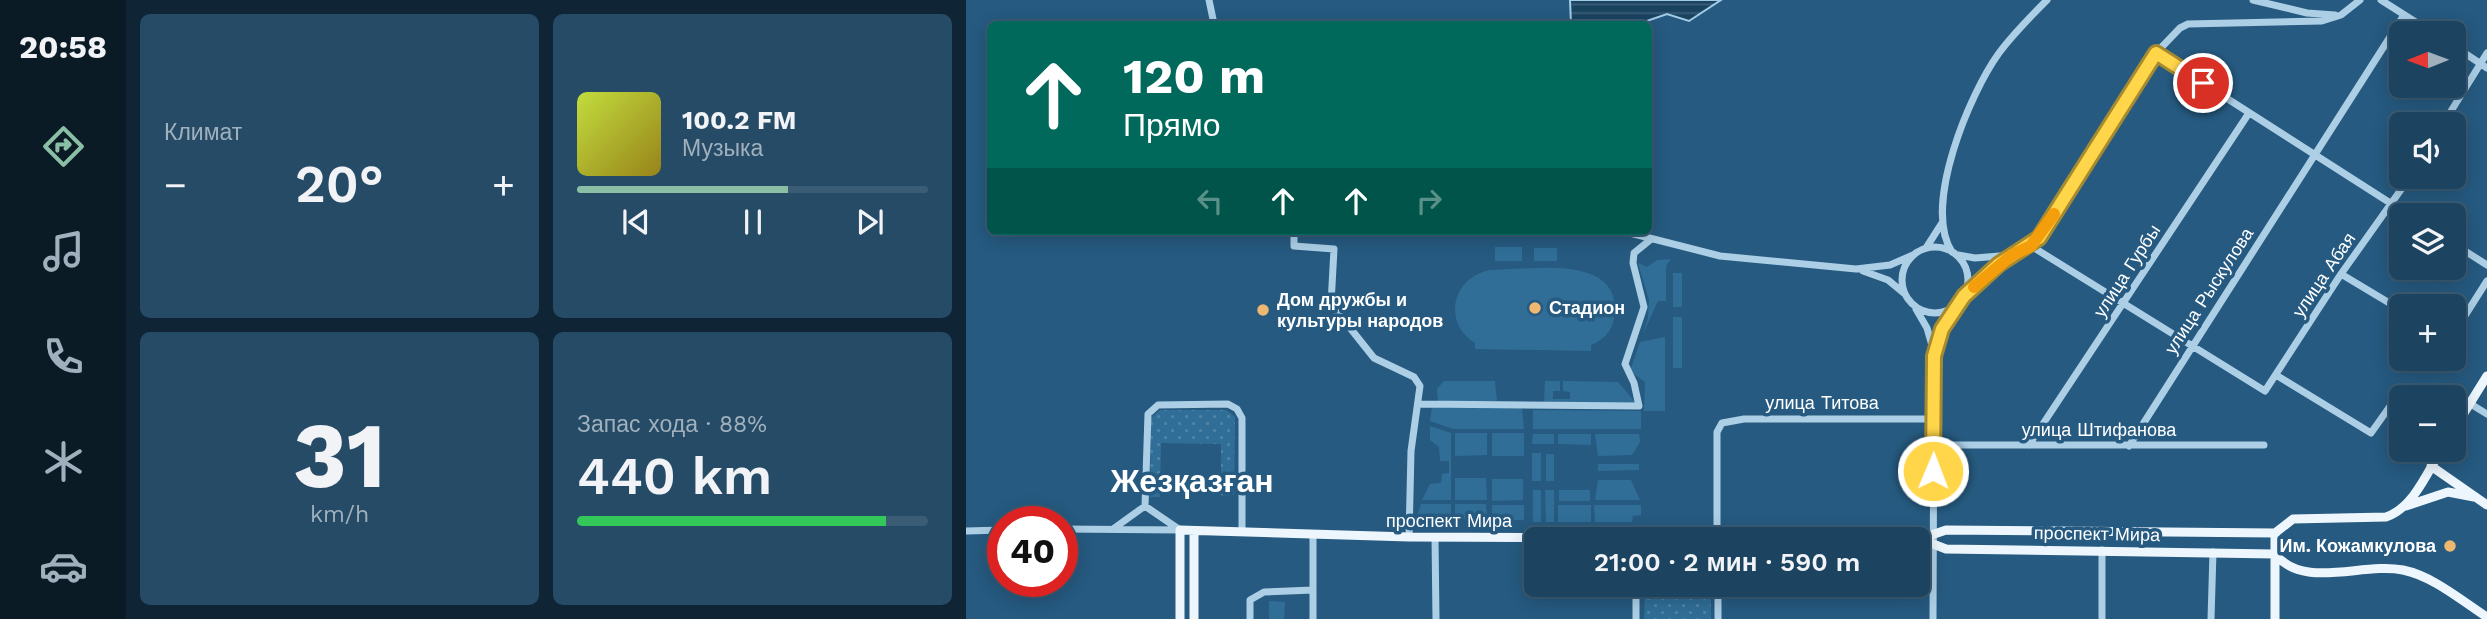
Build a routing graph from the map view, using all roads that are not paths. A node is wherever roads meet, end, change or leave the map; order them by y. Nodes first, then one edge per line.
1 (1209, 0) edge
2 (2047, 0) edge
3 (2253, 0) edge
4 (2360, 0) edge
5 (2381, 0) edge
6 (2341, 15) junction
7 (2404, 15) junction
8 (1213, 21) edge
9 (2414, 21) edge
10 (2156, 53) junction
11 (2487, 53) edge
12 (2466, 54) edge
13 (2484, 65) edge
14 (2451, 112) edge
15 (2249, 113) junction
16 (2316, 154) junction
17 (2389, 203) edge
18 (2389, 209) edge
19 (1942, 222) junction
20 (1294, 235) edge
21 (1634, 235) edge
22 (1650, 240) junction
23 (2031, 246) junction
24 (1926, 248) junction
25 (2466, 252) edge
26 (1954, 253) junction
27 (1913, 255) junction
28 (2012, 255) junction
29 (2487, 265) edge
30 (1856, 270) junction
31 (2341, 274) junction
32 (2487, 281) edge
33 (1905, 294) junction
34 (1964, 296) junction
35 (2389, 303) edge
36 (1913, 304) junction
37 (1957, 304) junction
38 (2124, 304) junction
39 (2466, 314) edge
40 (2192, 347) junction
41 (1934, 356) junction
42 (2276, 375) junction
43 (2487, 376) edge
44 (2469, 403) junction
45 (1420, 404) junction
46 (2466, 407) edge
47 (2389, 408) edge
48 (2487, 414) edge
49 (1934, 419) junction
50 (1933, 445) junction
51 (2029, 445) junction
52 (2264, 445) dead end
53 (2129, 446) junction
54 (2434, 462) edge
55 (2431, 466) junction
56 (2474, 497) junction
57 (2487, 505) edge
58 (1146, 506) junction
59 (2406, 506) junction
60 (1717, 527) edge
61 (1078, 529) edge
62 (1113, 529) junction
63 (987, 530) edge
64 (1180, 530) junction
65 (966, 531) edge
66 (1194, 531) junction
67 (1242, 531) junction
68 (2275, 533) junction
69 (1313, 535) junction
70 (1409, 537) junction
71 (1435, 537) junction
72 (1524, 537) edge
73 (1932, 539) junction
74 (2102, 550) junction
75 (2213, 552) junction
76 (2275, 554) junction
77 (1313, 590) junction
78 (1636, 597) edge
79 (1718, 597) edge
80 (2487, 617) edge
81 (1180, 619) edge
82 (1194, 619) edge
83 (1250, 619) edge
84 (1313, 619) edge
85 (1436, 619) edge
86 (1636, 619) edge
87 (1718, 619) edge
88 (1933, 619) edge
89 (2102, 619) edge
90 (2211, 619) edge
91 (2275, 619) edge

1 - 8 street
2 - 19 street
3 - 6 street
4 - 6 street
5 - 7 street
6 - 10 street
7 - 9 street
7 - 16 street, улица Рыскулова
10 - 15 street
10 - 23 street
11 - 13 street
12 - 13 street
13 - 14 street
15 - 16 street
15 - 38 street, улица Гурбы
16 - 17 street
16 - 40 street, улица Рыскулова
18 - 31 street, улица Абая
19 - 24 street
19 - 26 street
20 - 45 street
21 - 22 street
22 - 30 street
22 - 45 street
23 - 28 street
23 - 38 street
24 - 26 street
24 - 27 street
25 - 29 street
26 - 28 street
26 - 34 street
27 - 30 street
27 - 33 street
28 - 34 street
30 - 33 street
31 - 35 street
31 - 42 street, улица Абая
32 - 39 street
33 - 36 street
34 - 37 street
36 - 37 street
36 - 41 street
37 - 41 street
38 - 40 street
38 - 51 street, улица Гурбы
40 - 42 street, улица Абая
40 - 53 street, улица Рыскулова
41 - 49 street
42 - 47 street
43 - 44 main road
44 - 46 main road
44 - 48 street
45 - 70 street
49 - 50 street
49 - 60 street, улица Титова
50 - 51 street, улица Штифанова
50 - 73 street
51 - 53 street, улица Штифанова
52 - 53 street, улица Штифанова
54 - 55 main road
55 - 56 main road
55 - 59 main road
56 - 57 main road
56 - 59 main road
58 - 62 street
58 - 64 street
58 - 67 street
59 - 68 main road
61 - 62 street, проспект Мира
62 - 64 street, проспект Мира
63 - 65 street
64 - 66 main road, проспект Мира
64 - 81 main road
66 - 67 main road, проспект Мира
66 - 82 main road
67 - 69 main road, проспект Мира
68 - 73 main road, проспект Мира
68 - 76 main road
69 - 70 main road, проспект Мира
69 - 77 street
70 - 71 main road, проспект Мира
71 - 72 main road, проспект Мира
71 - 85 street
73 - 74 main road, проспект Мира
73 - 88 street
74 - 75 main road, проспект Мира
74 - 89 street
75 - 76 main road, проспект Мира
75 - 90 street
76 - 80 main road
76 - 91 main road
77 - 83 street
77 - 84 street
78 - 86 street
79 - 87 street

